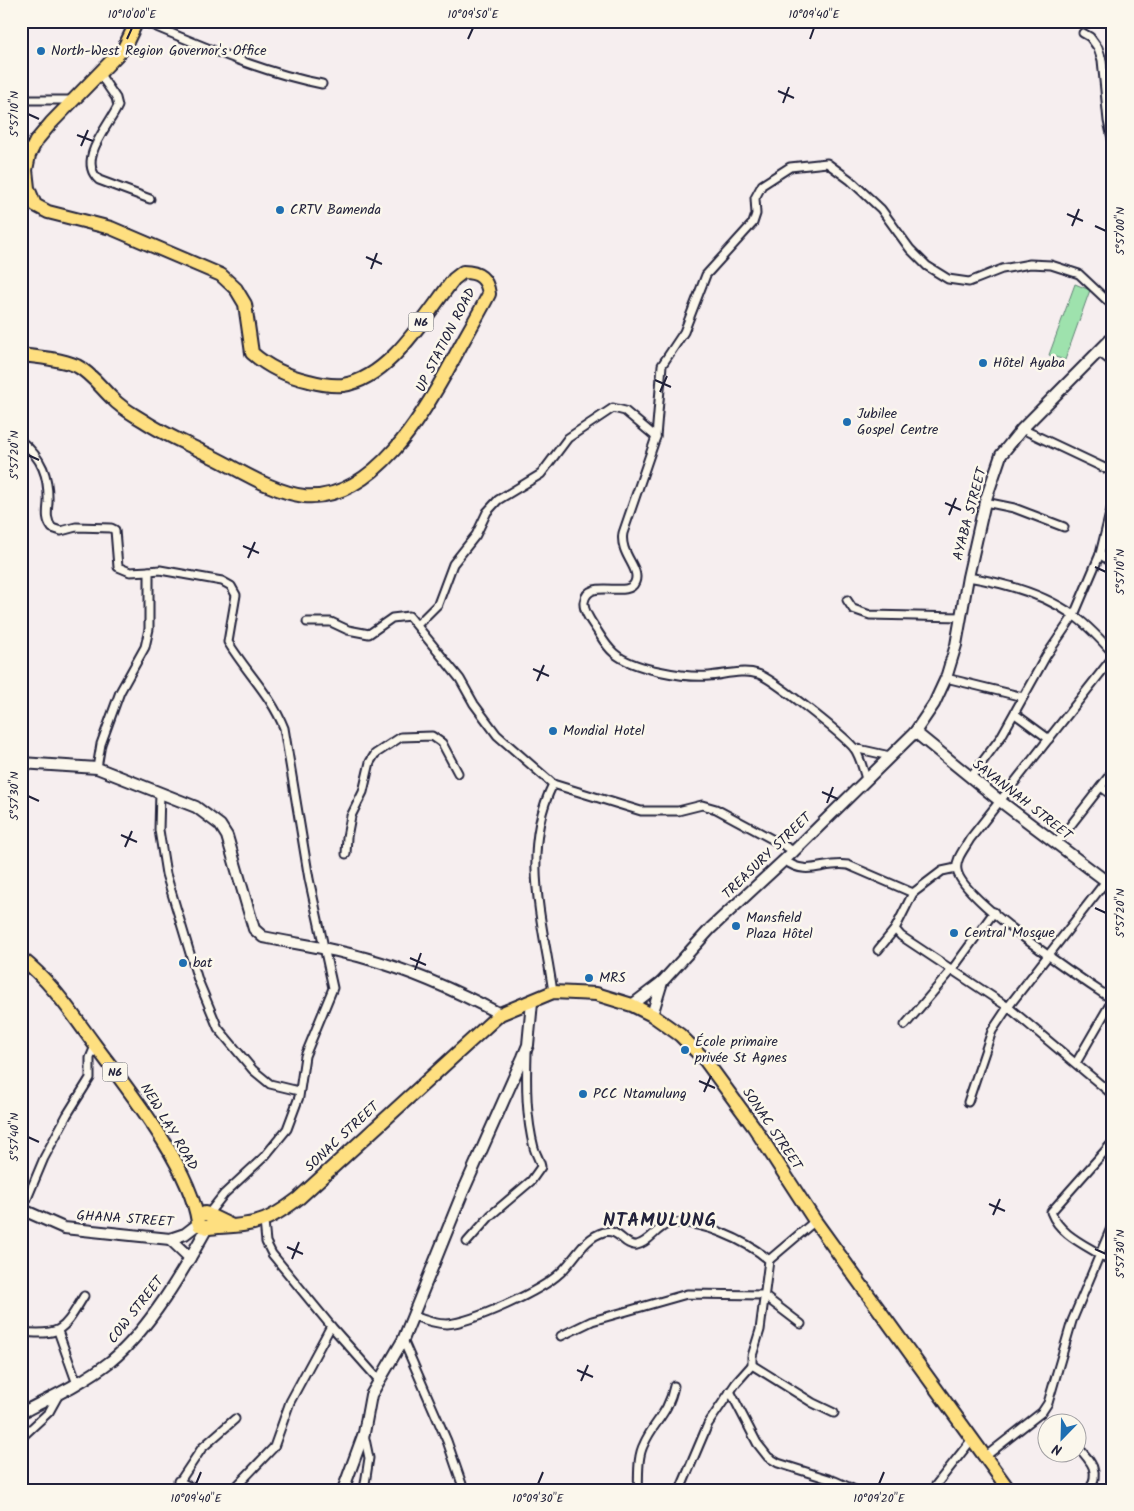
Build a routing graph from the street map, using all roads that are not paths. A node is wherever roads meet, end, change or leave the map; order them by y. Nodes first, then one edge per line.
1 (137, 21) edge
2 (142, 21) edge
3 (1083, 33) dead end
4 (99, 73) junction
5 (322, 84) dead end
6 (21, 100) edge
7 (73, 100) junction
8 (1113, 143) edge
9 (150, 199) dead end
10 (1113, 306) edge
11 (1113, 337) edge
12 (1099, 352) junction
13 (21, 354) edge
14 (1113, 363) edge
15 (1022, 429) junction
16 (656, 437) junction
17 (21, 442) edge
18 (1113, 472) edge
19 (1113, 501) edge
20 (985, 502) junction
21 (1064, 527) dead end
22 (1100, 554) junction
23 (1113, 564) edge
24 (149, 571) junction
25 (968, 577) junction
26 (847, 600) dead end
27 (1074, 615) junction
28 (961, 617) junction
29 (307, 622) dead end
30 (417, 624) junction
31 (1113, 652) edge
32 (1113, 657) edge
33 (946, 678) junction
34 (1023, 697) junction
35 (1015, 714) junction
36 (915, 732) junction
37 (1049, 738) junction
38 (854, 748) junction
39 (890, 756) junction
40 (21, 763) edge
41 (97, 768) junction
42 (1113, 771) edge
43 (458, 773) dead end
44 (971, 777) junction
45 (866, 779) junction
46 (553, 784) junction
47 (1101, 787) junction
48 (160, 792) junction
49 (1113, 796) edge
50 (1000, 801) junction
51 (1056, 844) junction
52 (794, 851) junction
53 (346, 854) dead end
54 (784, 860) junction
55 (956, 868) junction
56 (1113, 873) edge
57 (1109, 884) edge
58 (913, 893) junction
59 (994, 912) junction
60 (895, 929) junction
61 (323, 948) junction
62 (878, 950) dead end
63 (1049, 956) junction
64 (21, 958) edge
65 (951, 971) junction
66 (662, 982) junction
67 (554, 992) junction
68 (1113, 999) edge
69 (532, 1002) junction
70 (632, 1005) junction
71 (1008, 1007) junction
72 (500, 1014) junction
73 (652, 1015) junction
74 (905, 1025) dead end
75 (528, 1045) junction
76 (95, 1046) junction
77 (1076, 1063) junction
78 (300, 1091) junction
79 (1113, 1095) edge
80 (968, 1102) dead end
81 (1113, 1142) edge
82 (22, 1211) edge
83 (205, 1221) junction
84 (264, 1221) junction
85 (814, 1221) junction
86 (1113, 1222) edge
87 (170, 1239) junction
88 (466, 1242) dead end
89 (1101, 1254) junction
90 (189, 1260) junction
91 (770, 1260) junction
92 (1113, 1263) edge
93 (763, 1295) junction
94 (84, 1296) dead end
95 (414, 1316) junction
96 (802, 1324) dead end
97 (331, 1326) junction
98 (58, 1331) junction
99 (21, 1332) edge
100 (561, 1336) dead end
101 (404, 1340) junction
102 (752, 1365) junction
103 (378, 1378) junction
104 (77, 1384) junction
105 (674, 1386) dead end
106 (730, 1391) junction
107 (59, 1394) junction
108 (21, 1413) edge
109 (834, 1413) dead end
110 (235, 1418) dead end
111 (364, 1433) junction
112 (21, 1438) edge
113 (973, 1438) junction
114 (986, 1456) junction
115 (1086, 1456) edge
116 (178, 1481) junction
117 (174, 1490) edge
118 (197, 1490) edge
119 (233, 1490) edge
120 (343, 1490) edge
121 (364, 1490) edge
122 (464, 1490) edge
123 (638, 1490) edge
124 (680, 1490) edge
125 (855, 1490) edge
126 (932, 1490) edge
127 (1010, 1490) edge
128 (1089, 1490) edge

1 - 4 highway, UP STATION ROAD / N6
2 - 5 street
3 - 8 street
4 - 7 highway, UP STATION ROAD / N6
4 - 9 street
6 - 7 street
7 - 13 highway, UP STATION ROAD / N6
10 - 16 street
11 - 12 street, AYABA STREET
12 - 14 street
12 - 15 street, AYABA STREET
15 - 18 street
15 - 20 street, AYABA STREET
16 - 30 street
16 - 38 street
17 - 24 street
19 - 22 street
20 - 21 street
20 - 25 street, AYABA STREET
22 - 23 street
22 - 27 street
24 - 41 street
24 - 61 street
25 - 27 street
25 - 28 street, AYABA STREET
26 - 28 street
27 - 31 street
27 - 34 street
28 - 33 street, AYABA STREET
29 - 30 street
30 - 46 street
32 - 37 street
33 - 34 street
33 - 36 street, AYABA STREET
34 - 35 street
35 - 37 street
35 - 44 street
36 - 39 street, TREASURY STREET
36 - 44 street, SAVANNAH STREET
37 - 50 street
38 - 39 street
38 - 45 street
39 - 45 street, TREASURY STREET
40 - 41 street
41 - 48 street
42 - 47 street
43 - 53 street
44 - 50 street, SAVANNAH STREET
45 - 52 street, TREASURY STREET
46 - 52 street
46 - 67 street
47 - 49 street
47 - 51 street
48 - 61 street
48 - 78 street
50 - 51 street, SAVANNAH STREET
50 - 55 street
51 - 57 street, SAVANNAH STREET
52 - 54 street, TREASURY STREET
54 - 58 street
54 - 66 street, TREASURY STREET
55 - 58 street
55 - 59 street
56 - 57 street
57 - 63 street
58 - 60 street
59 - 63 street
59 - 65 street
60 - 62 street
60 - 65 street
61 - 72 street
61 - 78 street
63 - 68 street
63 - 71 street
64 - 76 highway, NEW LAY ROAD / N6
65 - 71 street
65 - 74 street
66 - 70 street, TREASURY STREET
66 - 73 street, TREASURY STREET
67 - 69 highway, SONAC STREET
67 - 70 highway, SONAC STREET
68 - 77 street
69 - 72 highway, SONAC STREET
69 - 75 street
70 - 73 highway, SONAC STREET
71 - 77 street
71 - 80 street
72 - 84 highway, SONAC STREET
73 - 85 highway, SONAC STREET
75 - 88 street
75 - 95 street
76 - 82 street
76 - 83 highway, NEW LAY ROAD / N6
77 - 79 street
78 - 83 street
81 - 89 street
82 - 87 street, GHANA STREET
83 - 84 highway, SONAC STREET
83 - 87 street, GHANA STREET
83 - 90 street, COW STREET
84 - 97 street
85 - 91 street
85 - 113 highway, SONAC STREET
86 - 89 street
87 - 90 street
89 - 92 street
89 - 114 street
90 - 104 street, COW STREET
91 - 93 street
91 - 95 street
93 - 96 street
93 - 100 street
93 - 102 street
94 - 98 street
95 - 101 street
97 - 103 street
97 - 119 street
98 - 99 street
98 - 104 street
101 - 103 street
101 - 122 street
102 - 106 street
102 - 109 street
103 - 111 street
104 - 107 street, COW STREET
105 - 123 street
106 - 124 street
106 - 125 street
107 - 108 street, COW STREET
107 - 112 street
110 - 116 street
111 - 120 street
111 - 121 street
113 - 114 highway, SONAC STREET
113 - 126 street
114 - 127 highway, SONAC STREET
115 - 128 street
116 - 117 street
116 - 118 street

